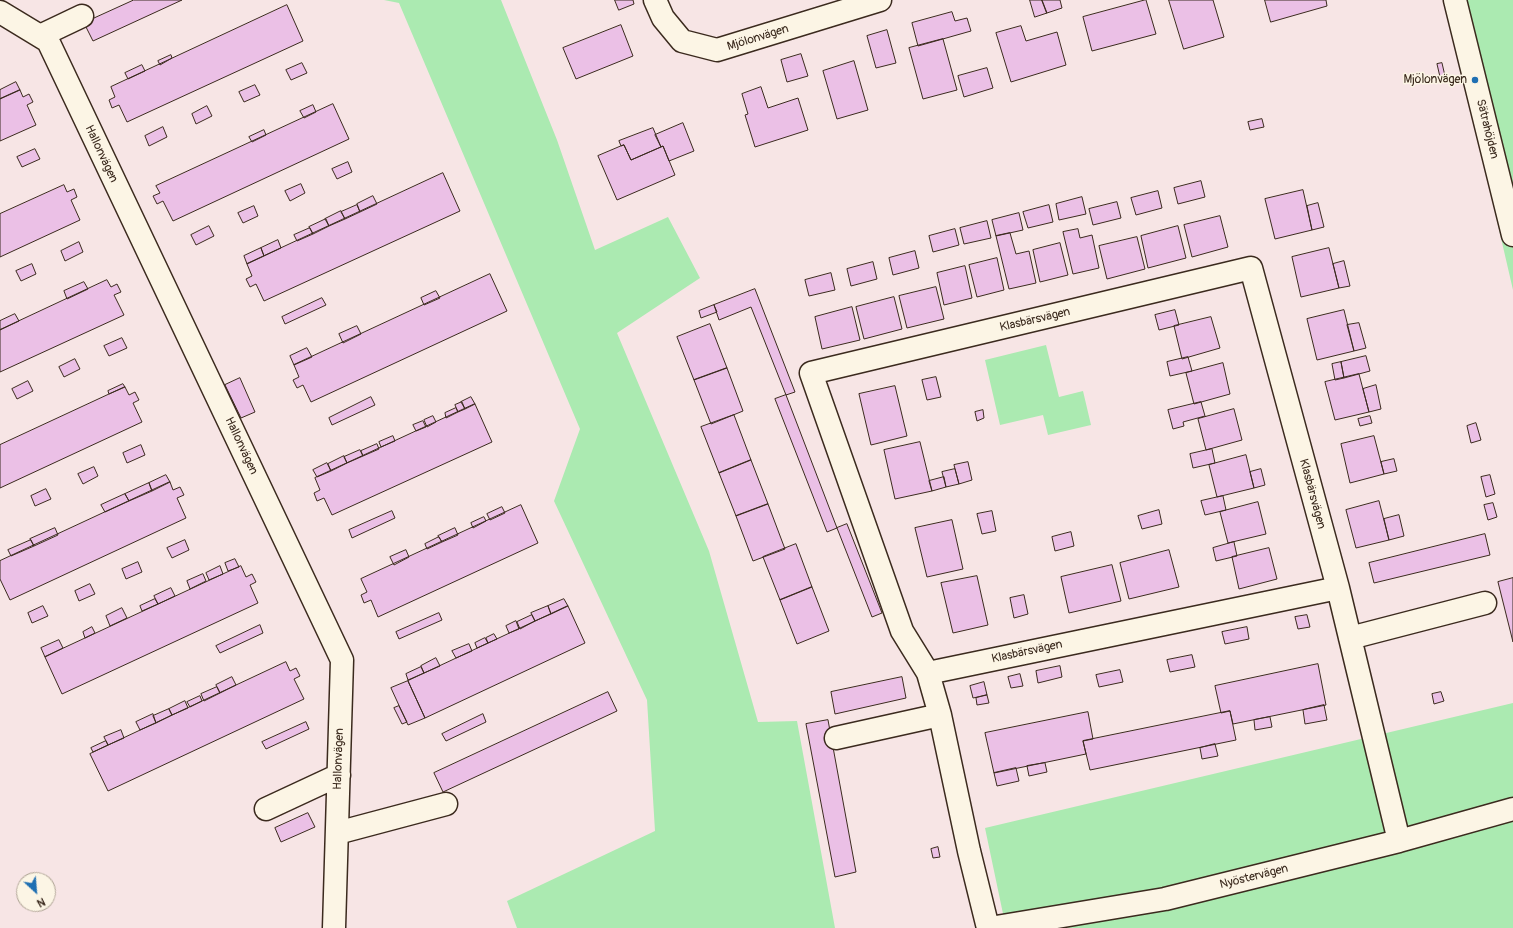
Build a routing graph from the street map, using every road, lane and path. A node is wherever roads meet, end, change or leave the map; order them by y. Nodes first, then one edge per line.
1 (655, 0) edge
2 (880, 0) edge
3 (1455, 0) edge
4 (0, 12) edge
5 (82, 16) dead end
6 (40, 36) junction
7 (1513, 234) edge
8 (1338, 588) junction
9 (1485, 603) dead end
10 (1350, 638) junction
11 (928, 673) junction
12 (940, 715) junction
13 (836, 738) dead end
14 (339, 775) junction
15 (446, 804) dead end
16 (266, 809) dead end
17 (1513, 809) edge
18 (337, 833) junction
19 (1399, 841) junction
20 (334, 928) edge
21 (989, 928) edge

1 - 2 street, Mjölonvägen
3 - 7 street, Sätrahöjden
4 - 6 street, Hallonvägen
5 - 6 street
6 - 14 street, Hallonvägen
8 - 10 street, Klasbärsvägen
8 - 11 street, Klasbärsvägen
8 - 11 street, Klasbärsvägen
9 - 10 street
10 - 19 street, Klasbärsvägen
11 - 12 street, Klasbärsvägen
12 - 13 street
12 - 21 street, Klasbärsvägen
14 - 16 street
14 - 18 street, Hallonvägen
15 - 18 street
17 - 19 street, Nyöstervägen
18 - 20 street, Hallonvägen
19 - 21 street, Nyöstervägen

